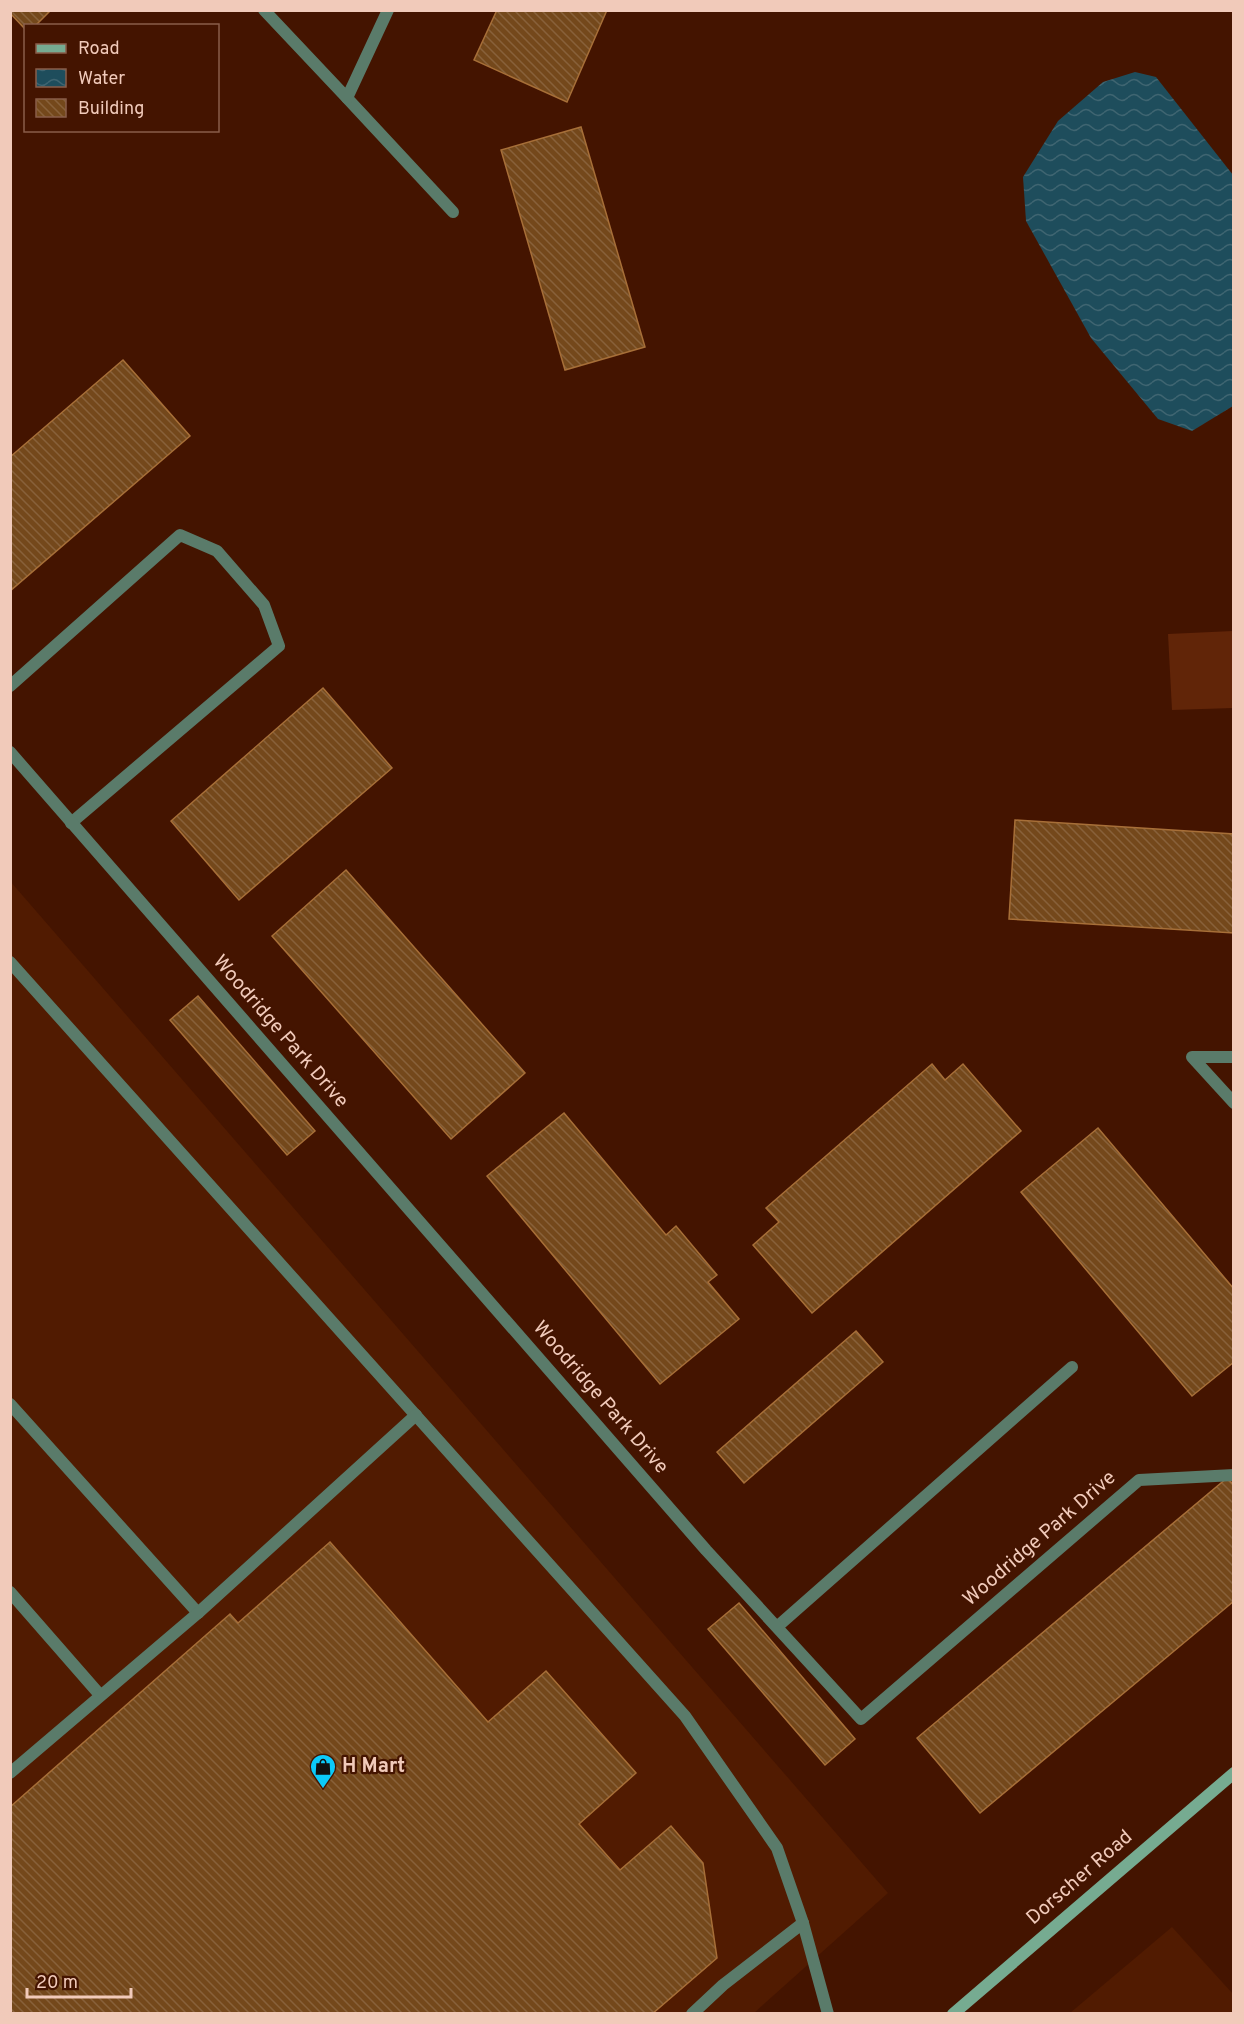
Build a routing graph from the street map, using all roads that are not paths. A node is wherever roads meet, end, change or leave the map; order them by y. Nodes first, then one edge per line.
1 (264, 10) edge
2 (388, 10) edge
3 (347, 98) junction
4 (453, 212) dead end
5 (10, 686) edge
6 (10, 752) edge
7 (71, 823) junction
8 (10, 962) edge
9 (1233, 1057) edge
10 (1233, 1103) edge
11 (1072, 1367) dead end
12 (10, 1404) edge
13 (416, 1415) junction
14 (1233, 1475) edge
15 (10, 1592) edge
16 (198, 1613) junction
17 (778, 1626) junction
18 (100, 1695) junction
19 (10, 1773) edge
20 (1233, 1773) edge
21 (803, 1923) junction
22 (692, 2013) edge
23 (828, 2013) edge
24 (953, 2013) edge

1 - 3 street
2 - 3 street
3 - 4 street
5 - 7 street
6 - 7 street, Woodridge Park Drive
7 - 17 street, Woodridge Park Drive
8 - 13 street
9 - 10 street
11 - 17 street
12 - 16 street
13 - 16 street
13 - 21 street
14 - 17 street, Woodridge Park Drive
15 - 18 street
16 - 18 street
18 - 19 street
20 - 24 street, Dorscher Road
21 - 22 street
21 - 23 street

